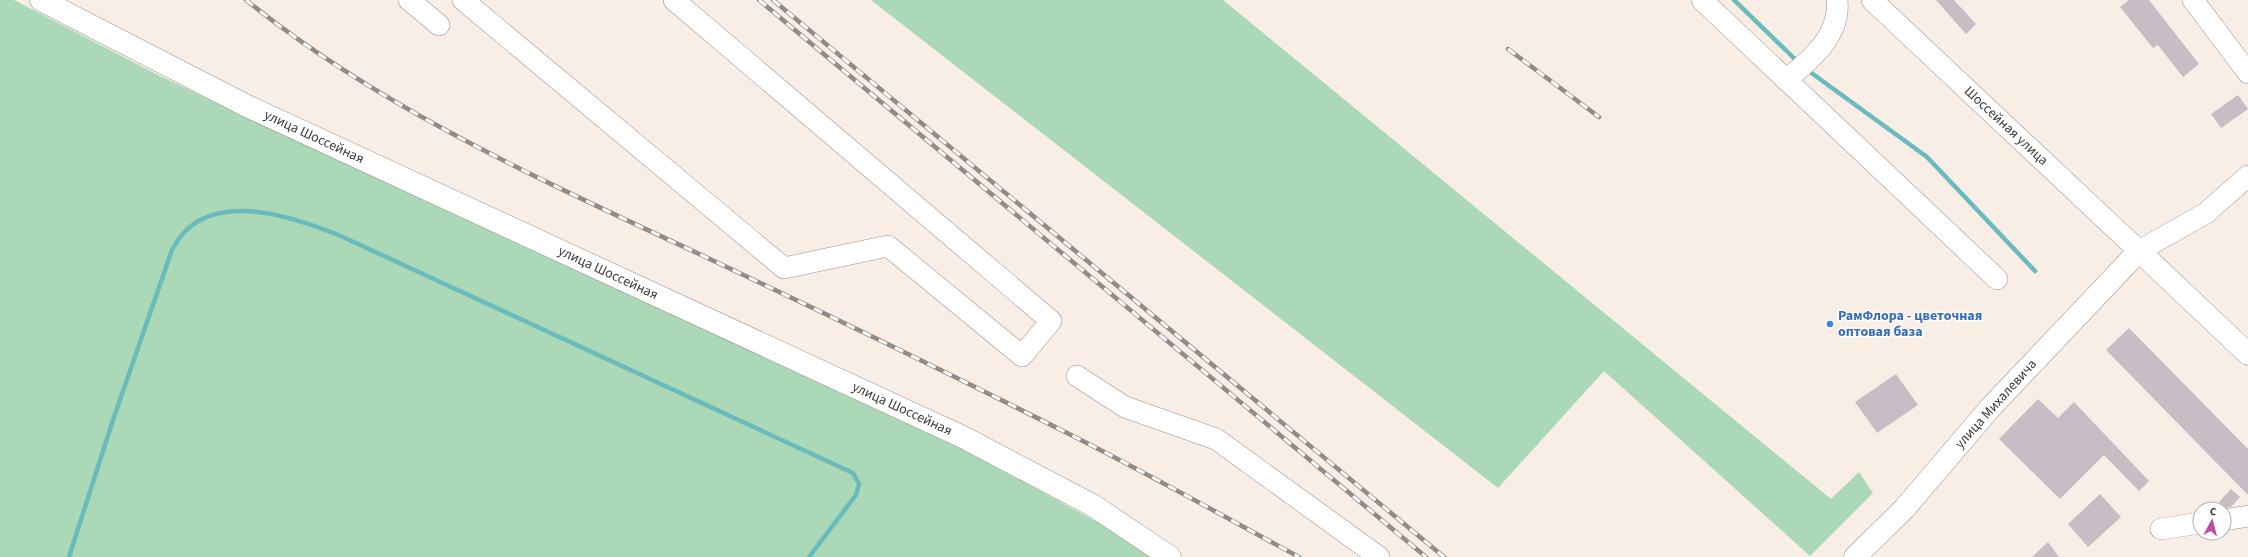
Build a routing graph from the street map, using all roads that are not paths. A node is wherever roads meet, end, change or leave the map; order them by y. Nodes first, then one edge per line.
1 (41, 0) edge
2 (409, 0) edge
3 (463, 0) edge
4 (674, 0) edge
5 (1702, 0) edge
6 (1838, 0) edge
7 (1872, 0) edge
8 (2193, 0) edge
9 (439, 25) dead end
10 (2248, 73) edge
11 (1786, 80) junction
12 (2248, 176) edge
13 (2139, 251) junction
14 (1996, 280) dead end
15 (2248, 354) edge
16 (1077, 376) dead end
17 (2248, 516) edge
18 (2232, 519) edge
19 (2192, 524) edge
20 (2161, 530) dead end
21 (1170, 557) edge
22 (1379, 557) edge
23 (1855, 557) edge

1 - 21 main road, улица Шоссейная
2 - 9 street
3 - 4 street
5 - 11 street
6 - 11 street
7 - 13 street, Шоссейная улица
8 - 10 street
11 - 14 street
12 - 13 street
13 - 15 main road
13 - 23 main road, улица Михалевича
16 - 22 street
17 - 18 street
19 - 20 street

